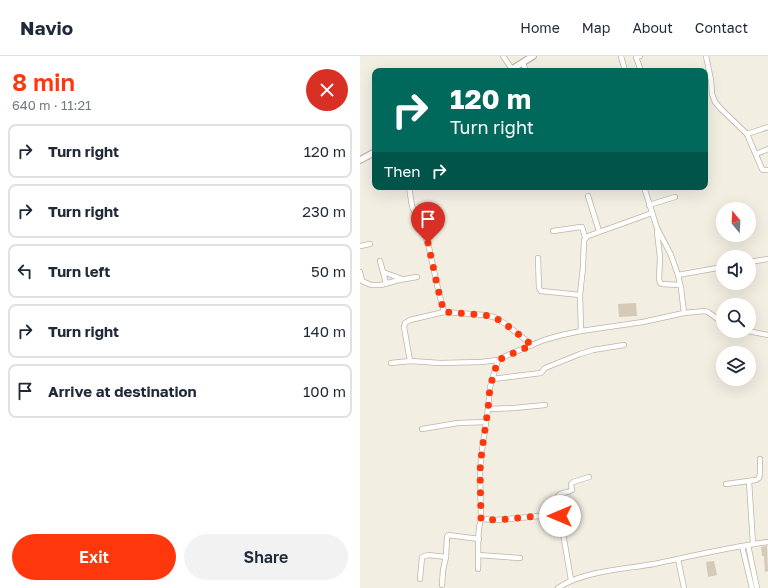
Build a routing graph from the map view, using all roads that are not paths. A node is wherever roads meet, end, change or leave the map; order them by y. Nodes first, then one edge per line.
1 (503, 56) edge
2 (533, 56) edge
3 (621, 56) edge
4 (638, 56) edge
5 (706, 56) edge
6 (523, 63) junction
7 (509, 68) edge
8 (514, 68) edge
9 (525, 68) edge
10 (624, 68) edge
11 (640, 68) edge
12 (768, 127) edge
13 (747, 134) junction
14 (768, 149) edge
15 (372, 154) edge
16 (756, 154) junction
17 (360, 160) edge
18 (768, 170) edge
19 (409, 190) edge
20 (645, 190) edge
21 (588, 196) dead end
22 (675, 197) dead end
23 (649, 204) junction
24 (652, 213) junction
25 (657, 228) junction
26 (553, 231) dead end
27 (600, 231) junction
28 (586, 238) junction
29 (370, 244) dead end
30 (360, 246) edge
31 (538, 258) dead end
32 (768, 259) edge
33 (380, 261) dead end
34 (756, 261) edge
35 (716, 268) edge
36 (360, 272) edge
37 (383, 272) junction
38 (678, 275) junction
39 (417, 277) dead end
40 (403, 279) junction
41 (386, 284) junction
42 (680, 284) junction
43 (580, 296) junction
44 (444, 312) junction
45 (684, 313) junction
46 (716, 318) edge
47 (581, 331) junction
48 (756, 333) edge
49 (768, 335) edge
50 (532, 345) junction
51 (624, 345) dead end
52 (498, 360) junction
53 (410, 361) junction
54 (391, 362) dead end
55 (493, 379) junction
56 (545, 405) dead end
57 (488, 409) junction
58 (486, 422) junction
59 (422, 429) dead end
60 (760, 459) dead end
61 (589, 477) dead end
62 (749, 481) junction
63 (726, 484) dead end
64 (560, 516) junction
65 (481, 519) junction
66 (479, 539) junction
67 (768, 542) edge
68 (751, 544) junction
69 (742, 546) junction
70 (478, 556) junction
71 (446, 557) junction
72 (520, 558) dead end
73 (678, 559) junction
74 (478, 569) dead end
75 (420, 579) dead end
76 (572, 580) junction
77 (442, 585) dead end
78 (558, 588) edge
79 (684, 588) edge
80 (752, 588) edge
81 (758, 588) edge

1 - 7 street
2 - 6 street
3 - 10 street
4 - 11 street
5 - 13 street
6 - 8 street
6 - 9 street
12 - 13 street
13 - 16 street
14 - 16 street
15 - 17 street
16 - 18 street
19 - 44 street
20 - 23 street
21 - 27 street
22 - 23 street
23 - 24 street
24 - 25 street
24 - 27 street
25 - 38 street
25 - 42 street
26 - 28 street
27 - 28 street
28 - 43 street
29 - 30 street
31 - 43 street
32 - 34 street
33 - 37 street
35 - 38 street
36 - 41 street
37 - 40 street
37 - 41 street
38 - 42 street
39 - 40 street
40 - 41 street
42 - 45 street
43 - 47 street
44 - 50 street
44 - 53 street
45 - 46 street
45 - 47 street
47 - 50 street
48 - 49 street
50 - 52 street
51 - 55 street
52 - 53 street
52 - 55 street
53 - 54 street
55 - 57 street
56 - 57 street
57 - 58 street
58 - 59 street
58 - 65 street
60 - 62 street
61 - 64 street
62 - 63 street
62 - 68 street
64 - 65 street
64 - 76 street
65 - 66 street
66 - 70 street
66 - 71 street
67 - 68 street
68 - 69 street
68 - 81 street
69 - 73 street
69 - 80 street
70 - 72 street
70 - 74 street
71 - 75 street
71 - 77 street
73 - 76 street
73 - 79 street
76 - 78 street

